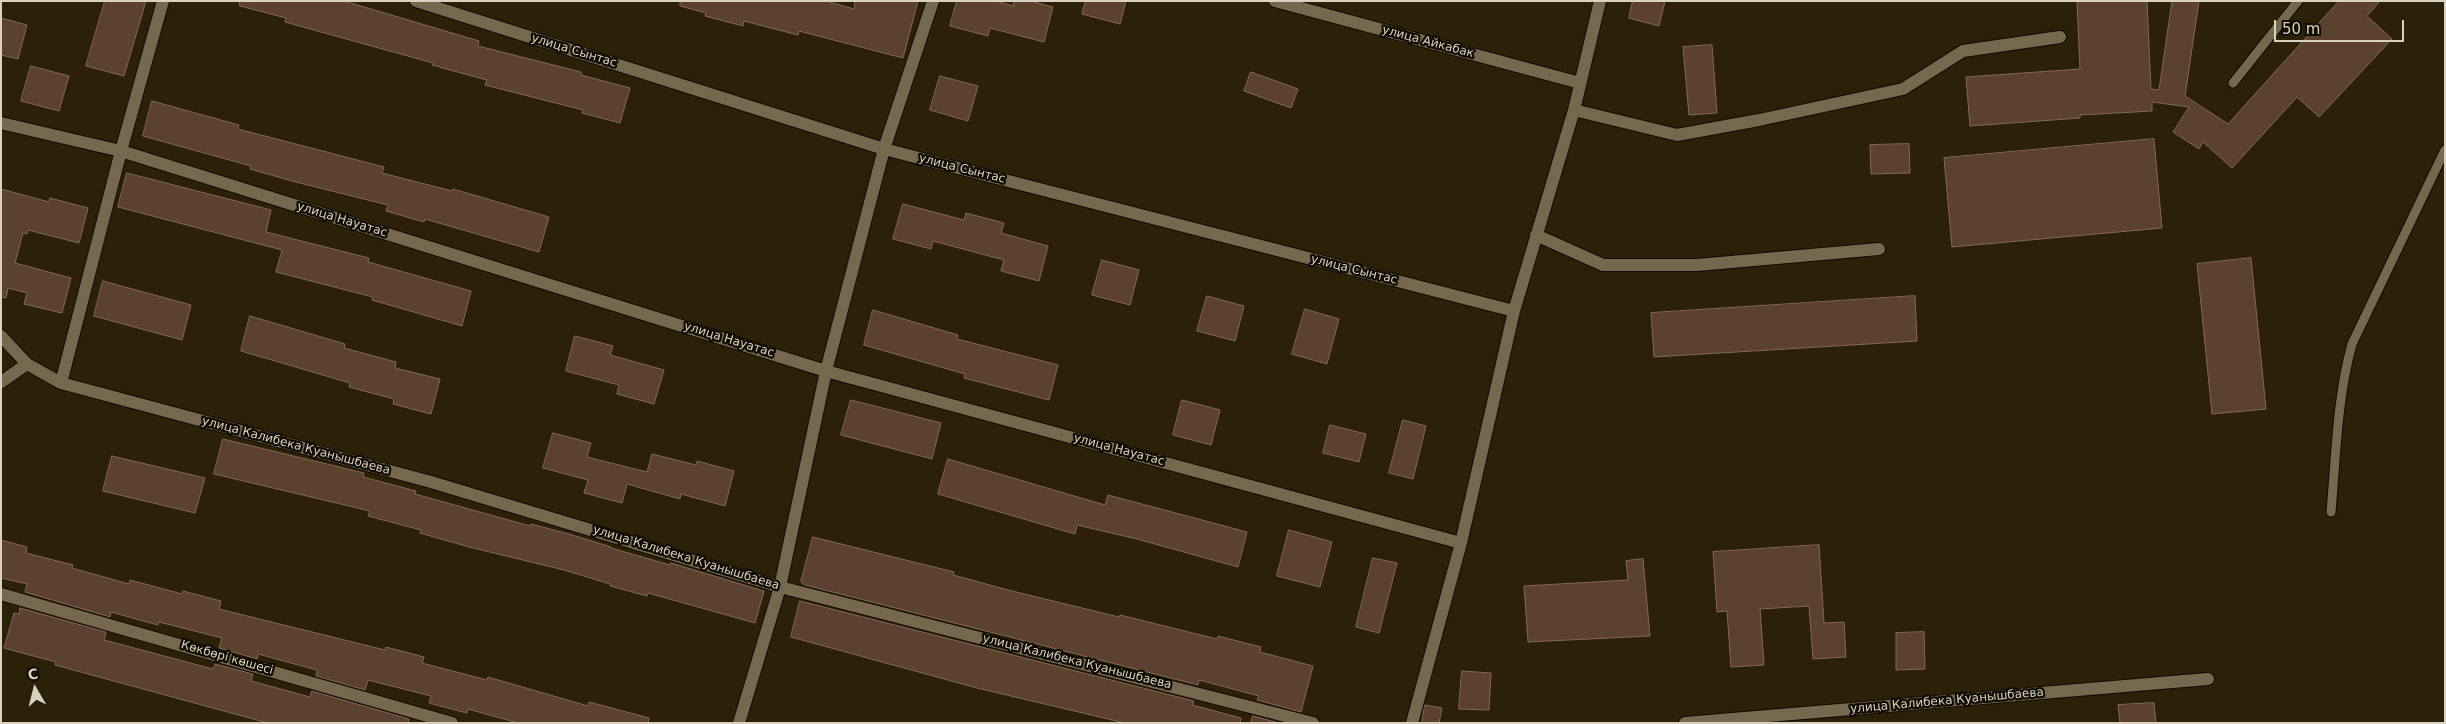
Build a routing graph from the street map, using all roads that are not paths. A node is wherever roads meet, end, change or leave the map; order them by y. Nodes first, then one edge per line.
1 (163, 1) edge
2 (416, 1) edge
3 (933, 1) edge
4 (1275, 1) edge
5 (1600, 1) edge
6 (2298, 1) edge
7 (2060, 37) dead end
8 (1580, 83) junction
9 (2233, 83) dead end
10 (1574, 110) junction
11 (1, 123) edge
12 (884, 149) junction
13 (2445, 150) edge
14 (120, 151) junction
15 (1536, 236) junction
16 (1879, 249) dead end
17 (1514, 311) junction
18 (1, 336) edge
19 (26, 364) junction
20 (826, 371) junction
21 (1, 382) edge
22 (61, 383) junction
23 (2331, 512) dead end
24 (1461, 543) junction
25 (780, 586) junction
26 (1, 594) edge
27 (2208, 680) dead end
28 (452, 723) edge
29 (739, 723) edge
30 (1313, 723) edge
31 (1412, 723) edge
32 (1685, 723) edge

1 - 14 street
2 - 12 street, улица Сынтас
3 - 12 street
4 - 8 street, улица Айкабак
5 - 8 street
6 - 9 lane
7 - 10 street
8 - 10 street
10 - 15 street
11 - 14 street, улица Науатас
12 - 17 street, улица Сынтас
12 - 20 street
13 - 23 lane
14 - 20 street, улица Науатас
14 - 22 street
15 - 16 street
15 - 17 street
17 - 24 street
18 - 19 street, улица Калибека Куанышбаева
19 - 21 street
19 - 22 street, улица Калибека Куанышбаева
20 - 24 street, улица Науатас
20 - 25 street
22 - 25 street, улица Калибека Куанышбаева
24 - 31 street
25 - 29 street
25 - 30 street, улица Калибека Куанышбаева
26 - 28 street, Көкбөрі көшесі
27 - 32 street, улица Калибека Куанышбаева

